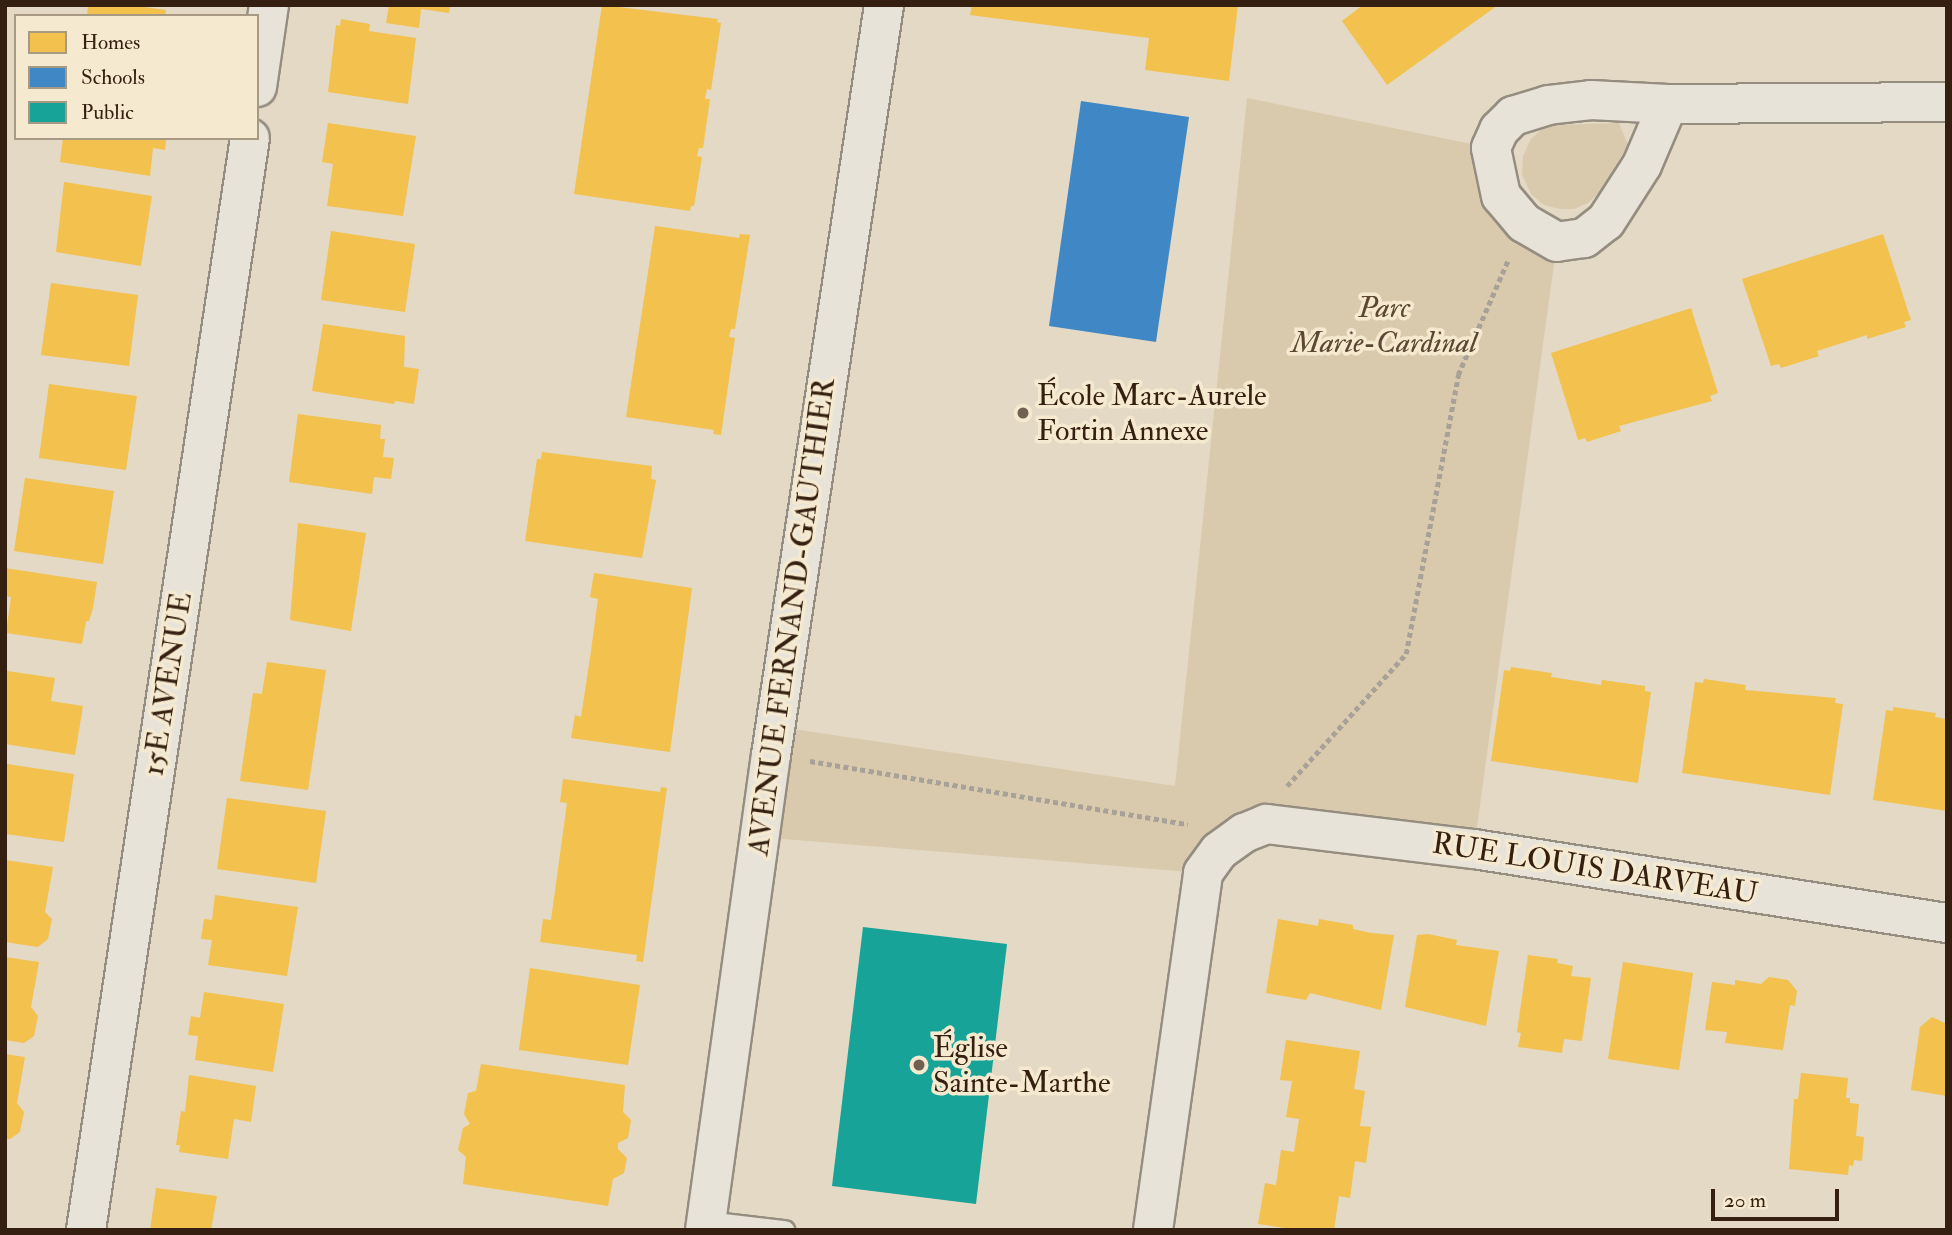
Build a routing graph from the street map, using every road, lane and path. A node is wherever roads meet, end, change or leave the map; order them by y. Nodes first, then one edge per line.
1 (270, 5) edge
2 (884, 5) edge
3 (259, 74) edge
4 (1947, 102) edge
5 (1668, 104) junction
6 (250, 140) edge
7 (1524, 222) junction
8 (771, 755) junction
9 (1244, 833) junction
10 (1947, 923) edge
11 (706, 1226) edge
12 (86, 1230) edge
13 (784, 1230) edge
14 (1153, 1230) edge

1 - 3 street
2 - 8 street, AVENUE FERNAND-GAUTHIER
4 - 5 street
5 - 7 street
5 - 7 street
6 - 12 street, 15E AVENUE
7 - 9 path
8 - 9 path
8 - 11 street, AVENUE FERNAND-GAUTHIER
9 - 10 street, RUE LOUIS DARVEAU
9 - 14 street
11 - 13 lane

